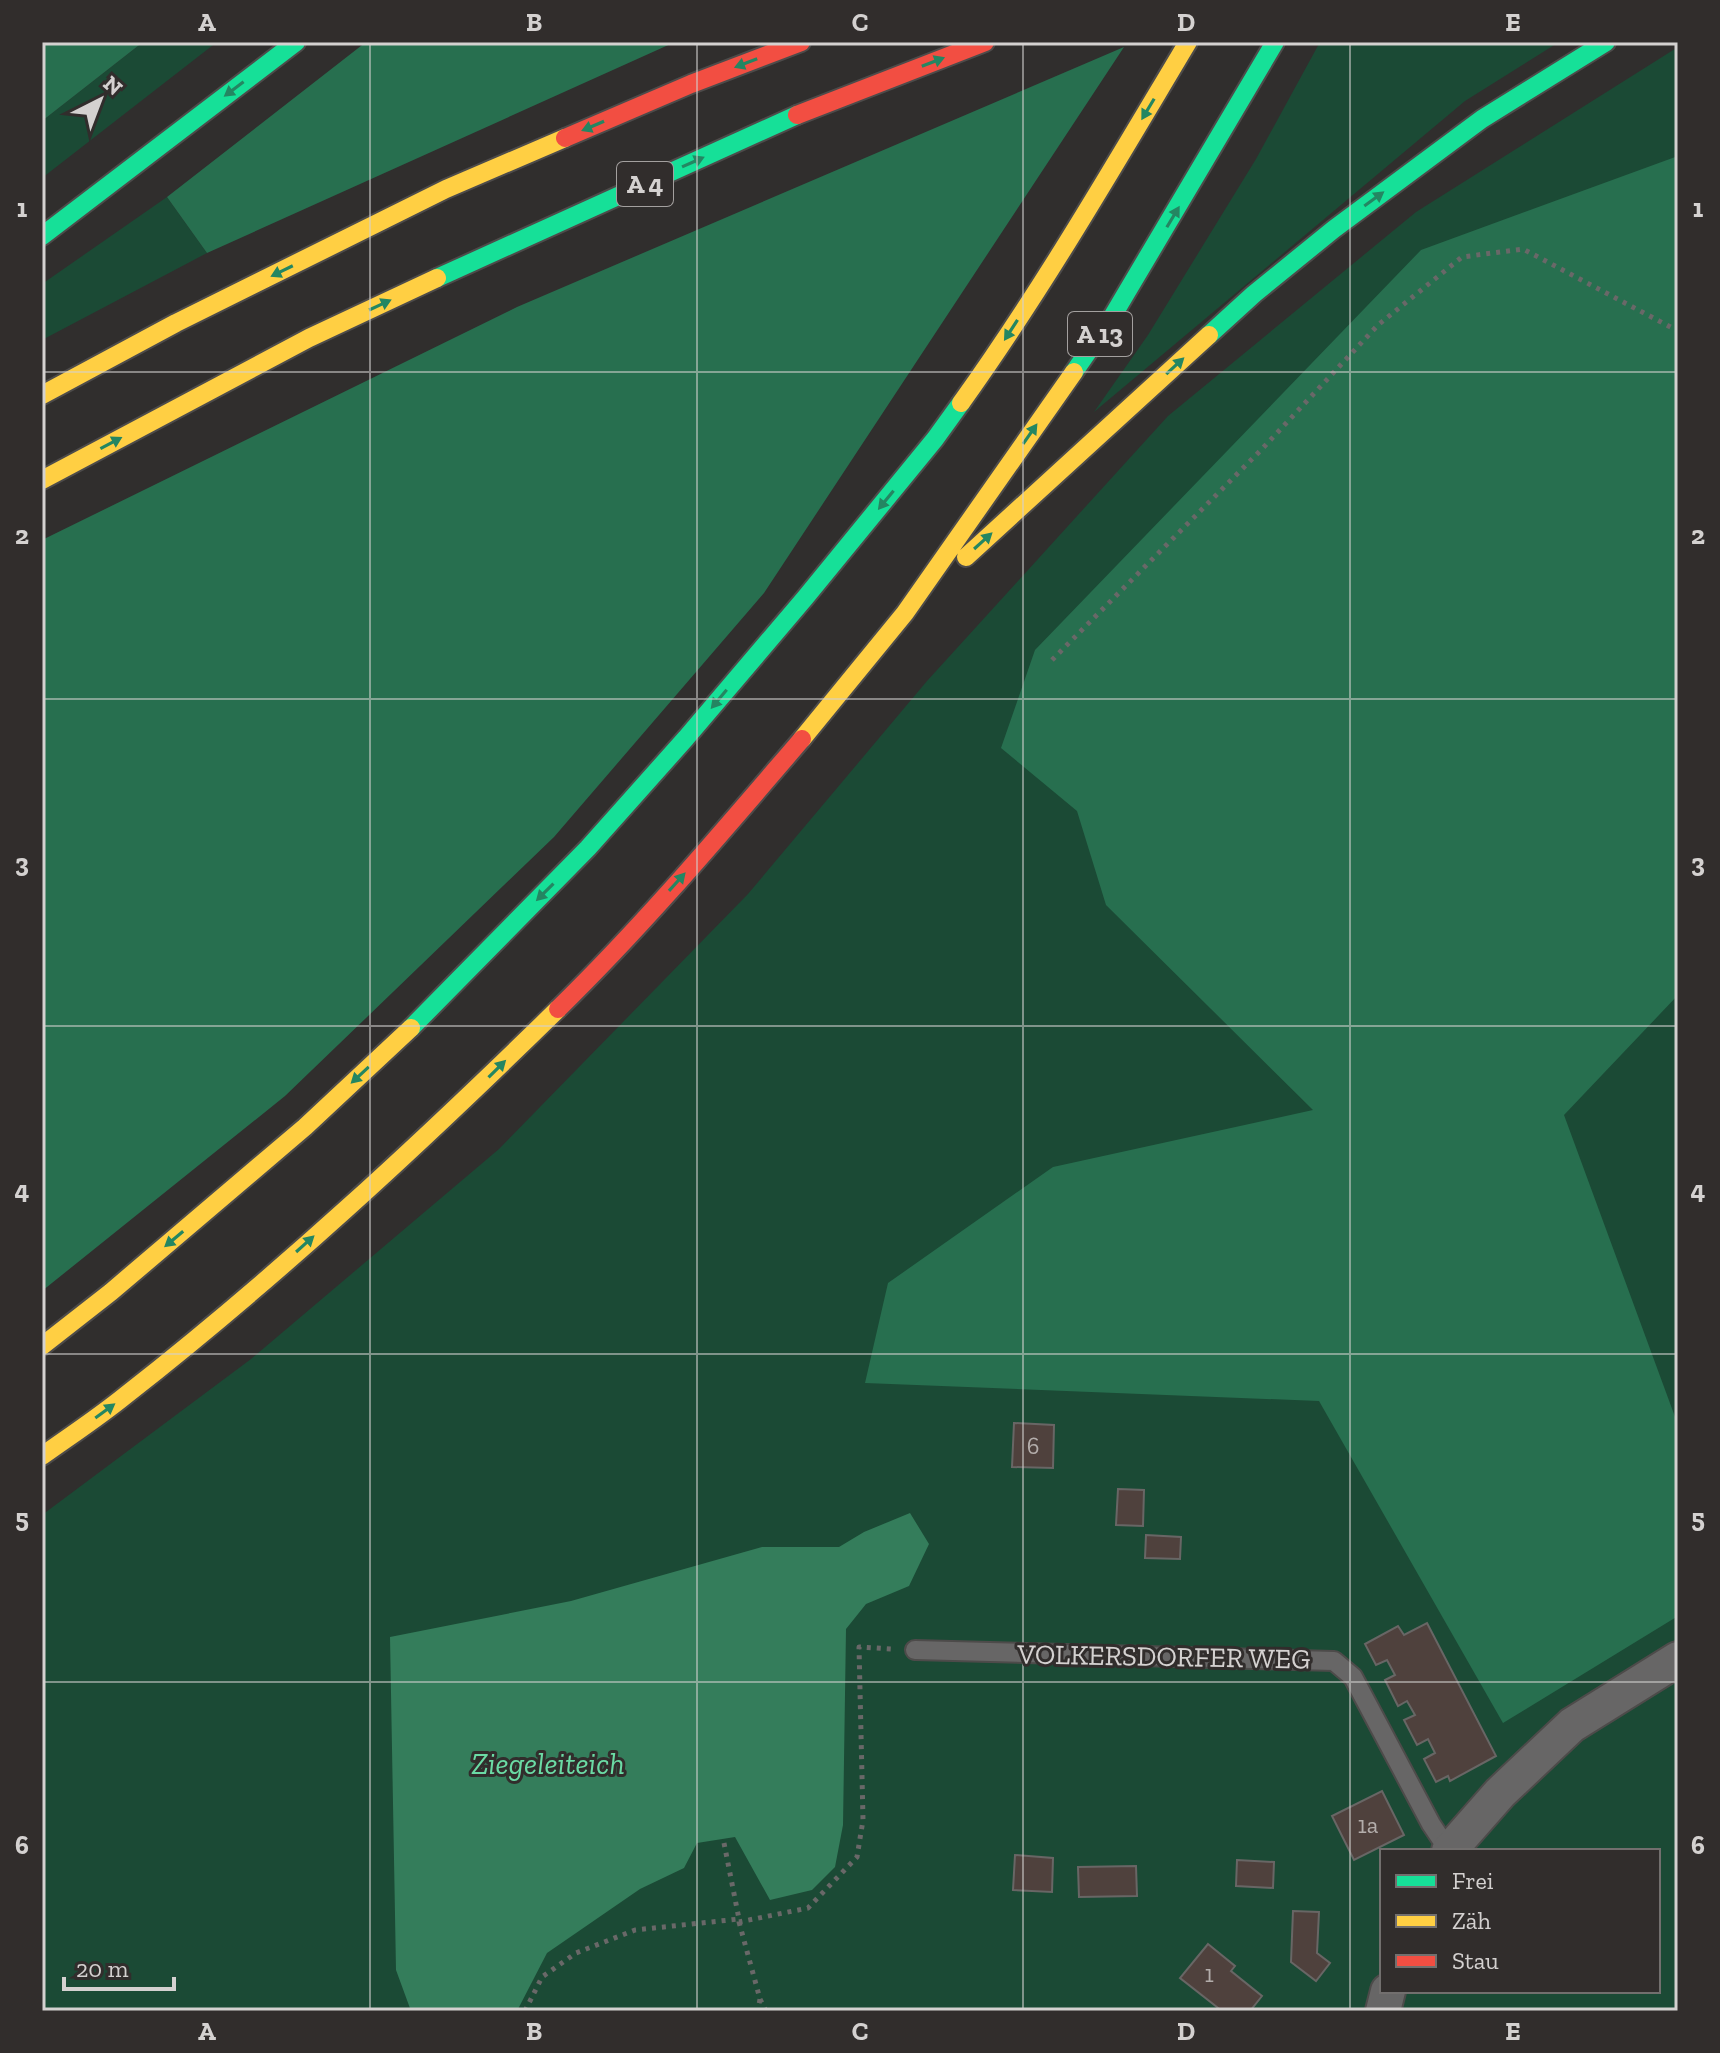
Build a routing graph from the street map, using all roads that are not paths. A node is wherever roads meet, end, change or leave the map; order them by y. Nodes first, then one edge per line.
1 (296, 42) edge
2 (801, 42) edge
3 (985, 42) edge
4 (1188, 42) edge
5 (1275, 42) edge
6 (1606, 42) edge
7 (42, 236) edge
8 (42, 395) edge
9 (42, 480) edge
10 (905, 613) junction
11 (42, 1346) edge
12 (42, 1456) edge
13 (915, 1650) road end
14 (1678, 1659) edge
15 (1448, 1849) edge
16 (1451, 1849) edge

1 -> 7 highway
2 -> 8 highway
9 -> 3 highway, A 4
4 -> 11 highway
10 -> 5 highway, A 13
10 -> 6 highway
12 -> 10 highway
13 - 15 lane, VOLKERSDORFER WEG
14 - 16 street, VOLKERSDORFER WEG

